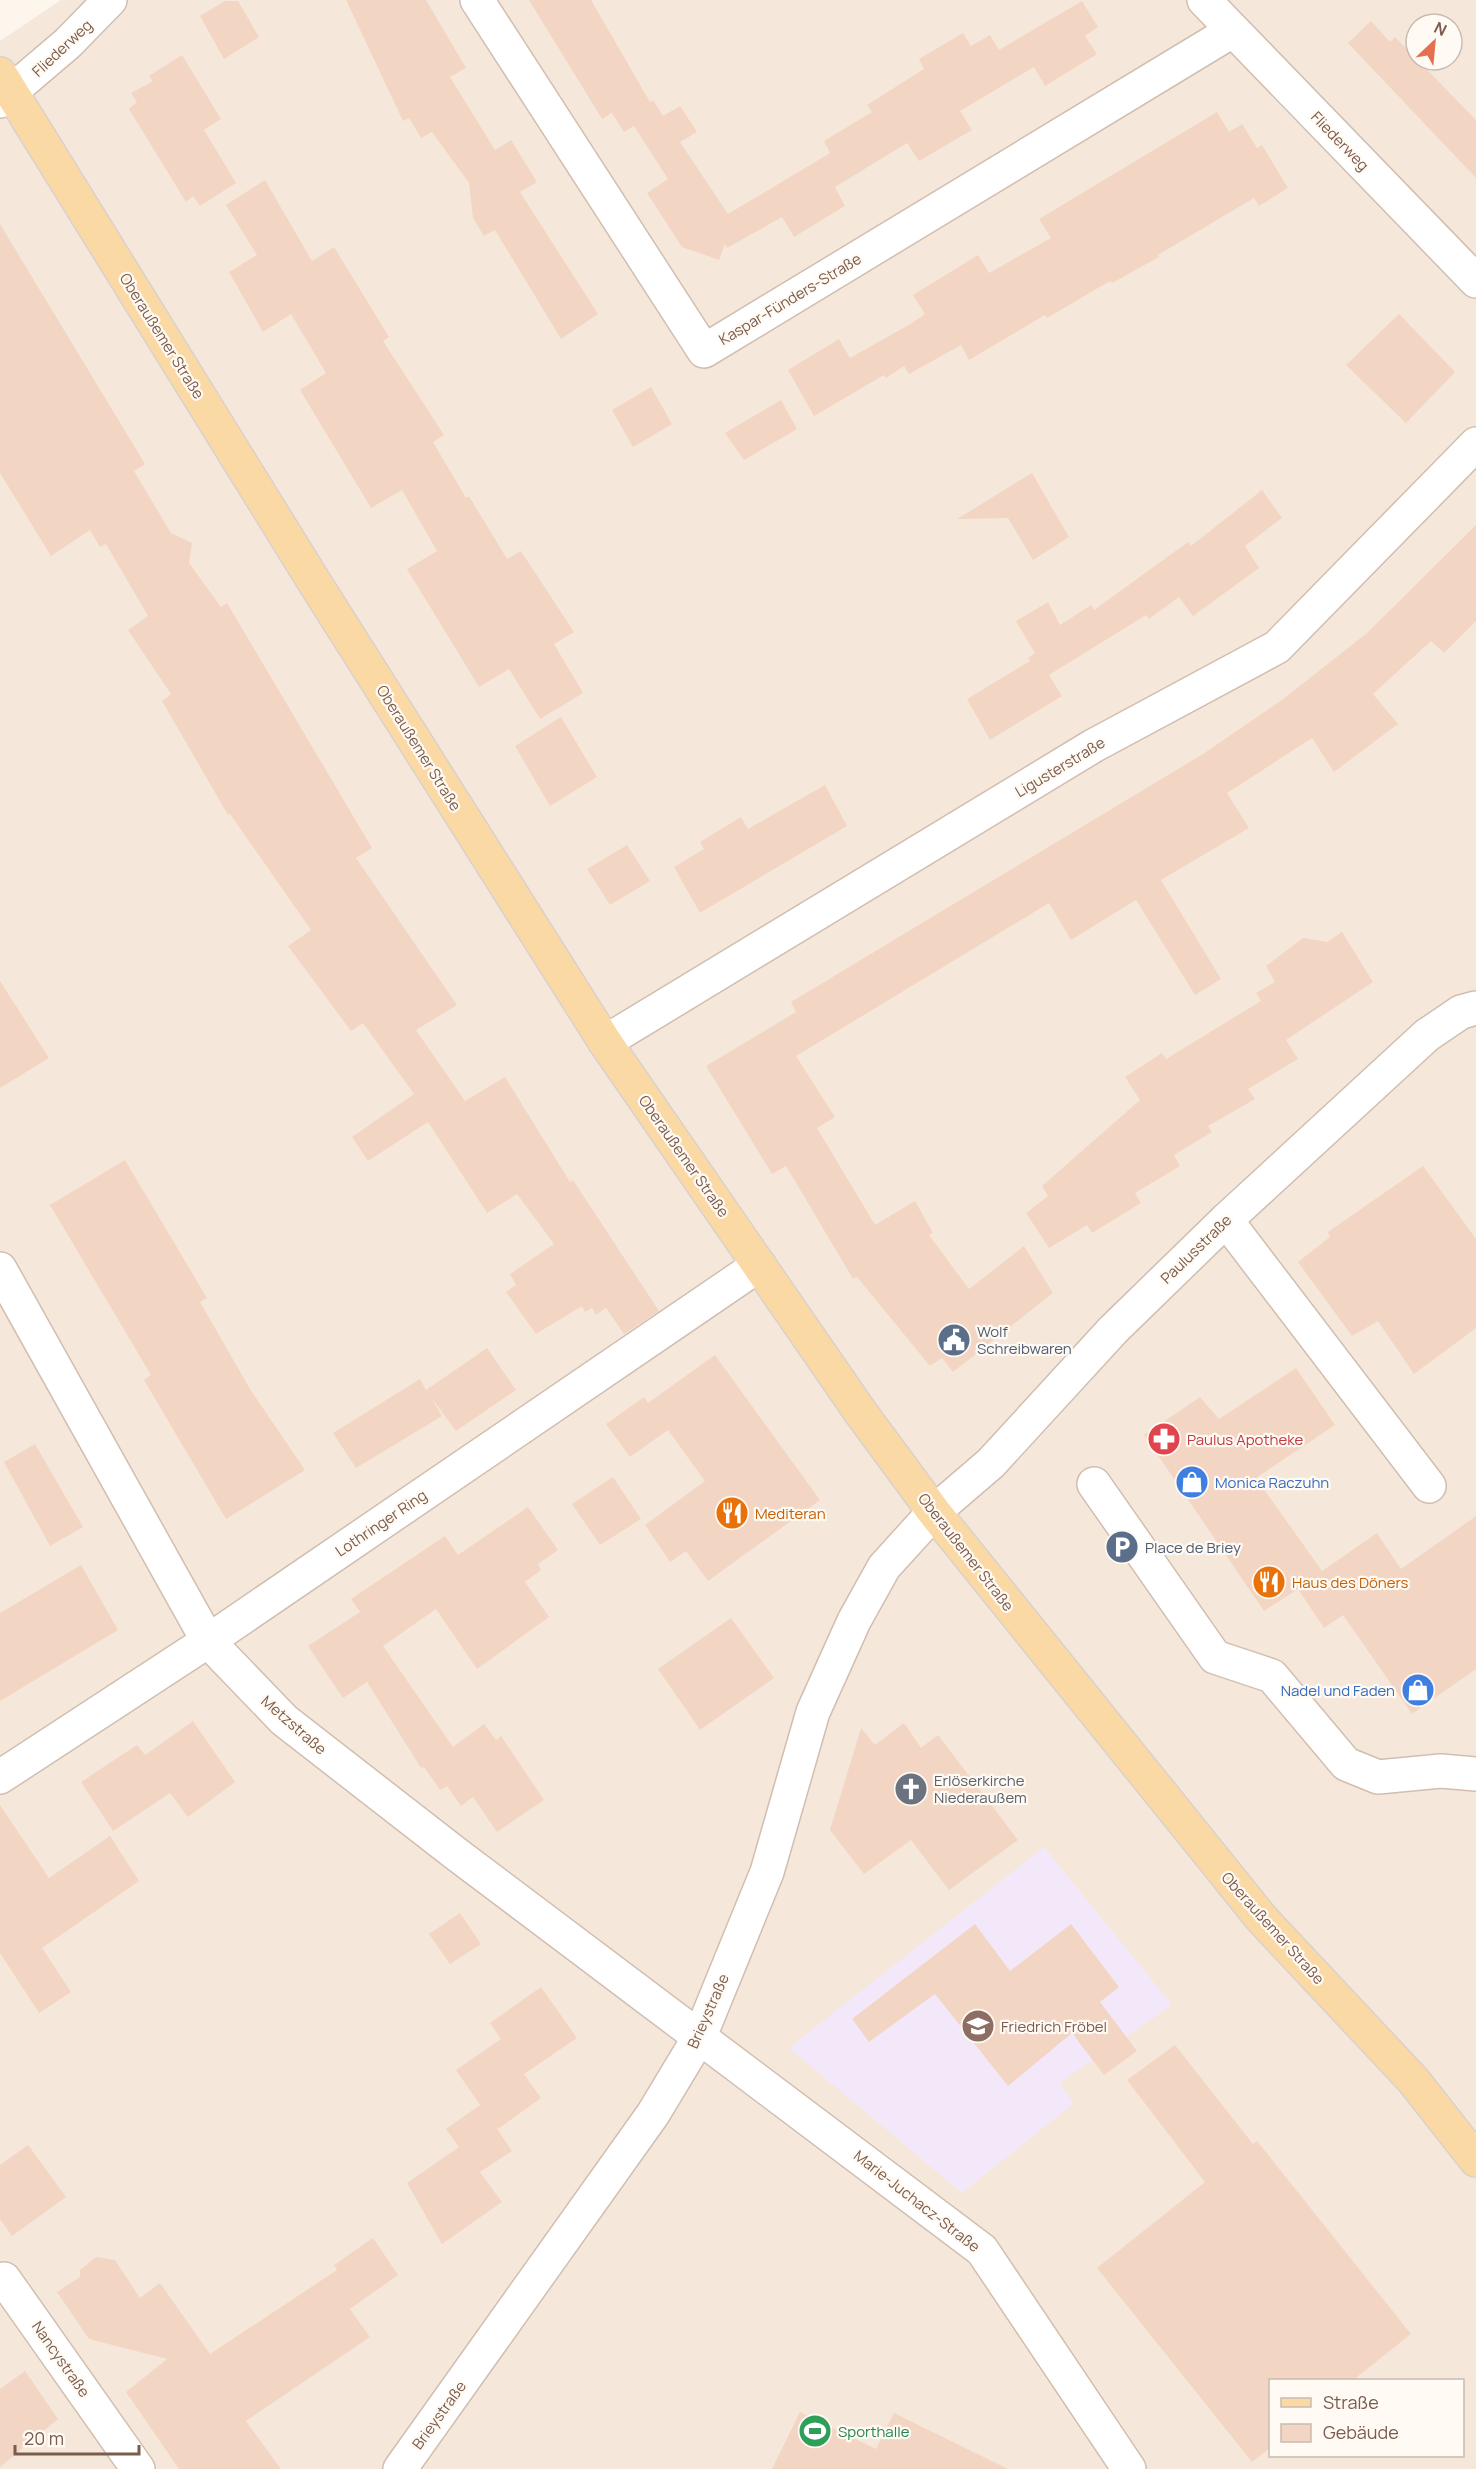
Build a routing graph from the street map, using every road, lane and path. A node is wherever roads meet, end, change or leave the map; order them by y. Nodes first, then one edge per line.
1 (110, 0) edge
2 (477, 0) edge
3 (1204, 0) edge
4 (1232, 31) junction
5 (4, 90) edge
6 (1476, 281) edge
7 (1476, 444) edge
8 (1476, 1008) edge
9 (604, 1042) junction
10 (1226, 1220) junction
11 (759, 1264) junction
12 (0, 1269) edge
13 (1094, 1484) dead end
14 (1430, 1486) dead end
15 (934, 1512) junction
16 (208, 1641) junction
17 (1476, 1774) edge
18 (0, 1777) edge
19 (699, 2036) junction
20 (1476, 2160) edge
21 (4, 2278) dead end
22 (138, 2469) edge
23 (400, 2469) edge
24 (1129, 2469) edge

1 - 5 street, Fliederweg
2 - 4 street, Kaspar-Fünders-Straße
3 - 4 street, Fliederweg
4 - 6 street, Fliederweg
5 - 9 main road, Oberaußemer Straße
7 - 9 street, Ligusterstraße
8 - 10 street, Paulusstraße
9 - 11 main road, Oberaußemer Straße
10 - 14 street
10 - 15 street, Paulusstraße
11 - 15 main road, Oberaußemer Straße
11 - 16 street, Lothringer Ring
12 - 16 street, Metzstraße
13 - 17 street
15 - 19 street, Brieystraße
15 - 20 main road, Oberaußemer Straße
16 - 18 street, Lothringer Ring
16 - 19 street, Metzstraße
19 - 23 street, Brieystraße
19 - 24 street, Marie-Juchacz-Straße
21 - 22 street, Nancystraße

